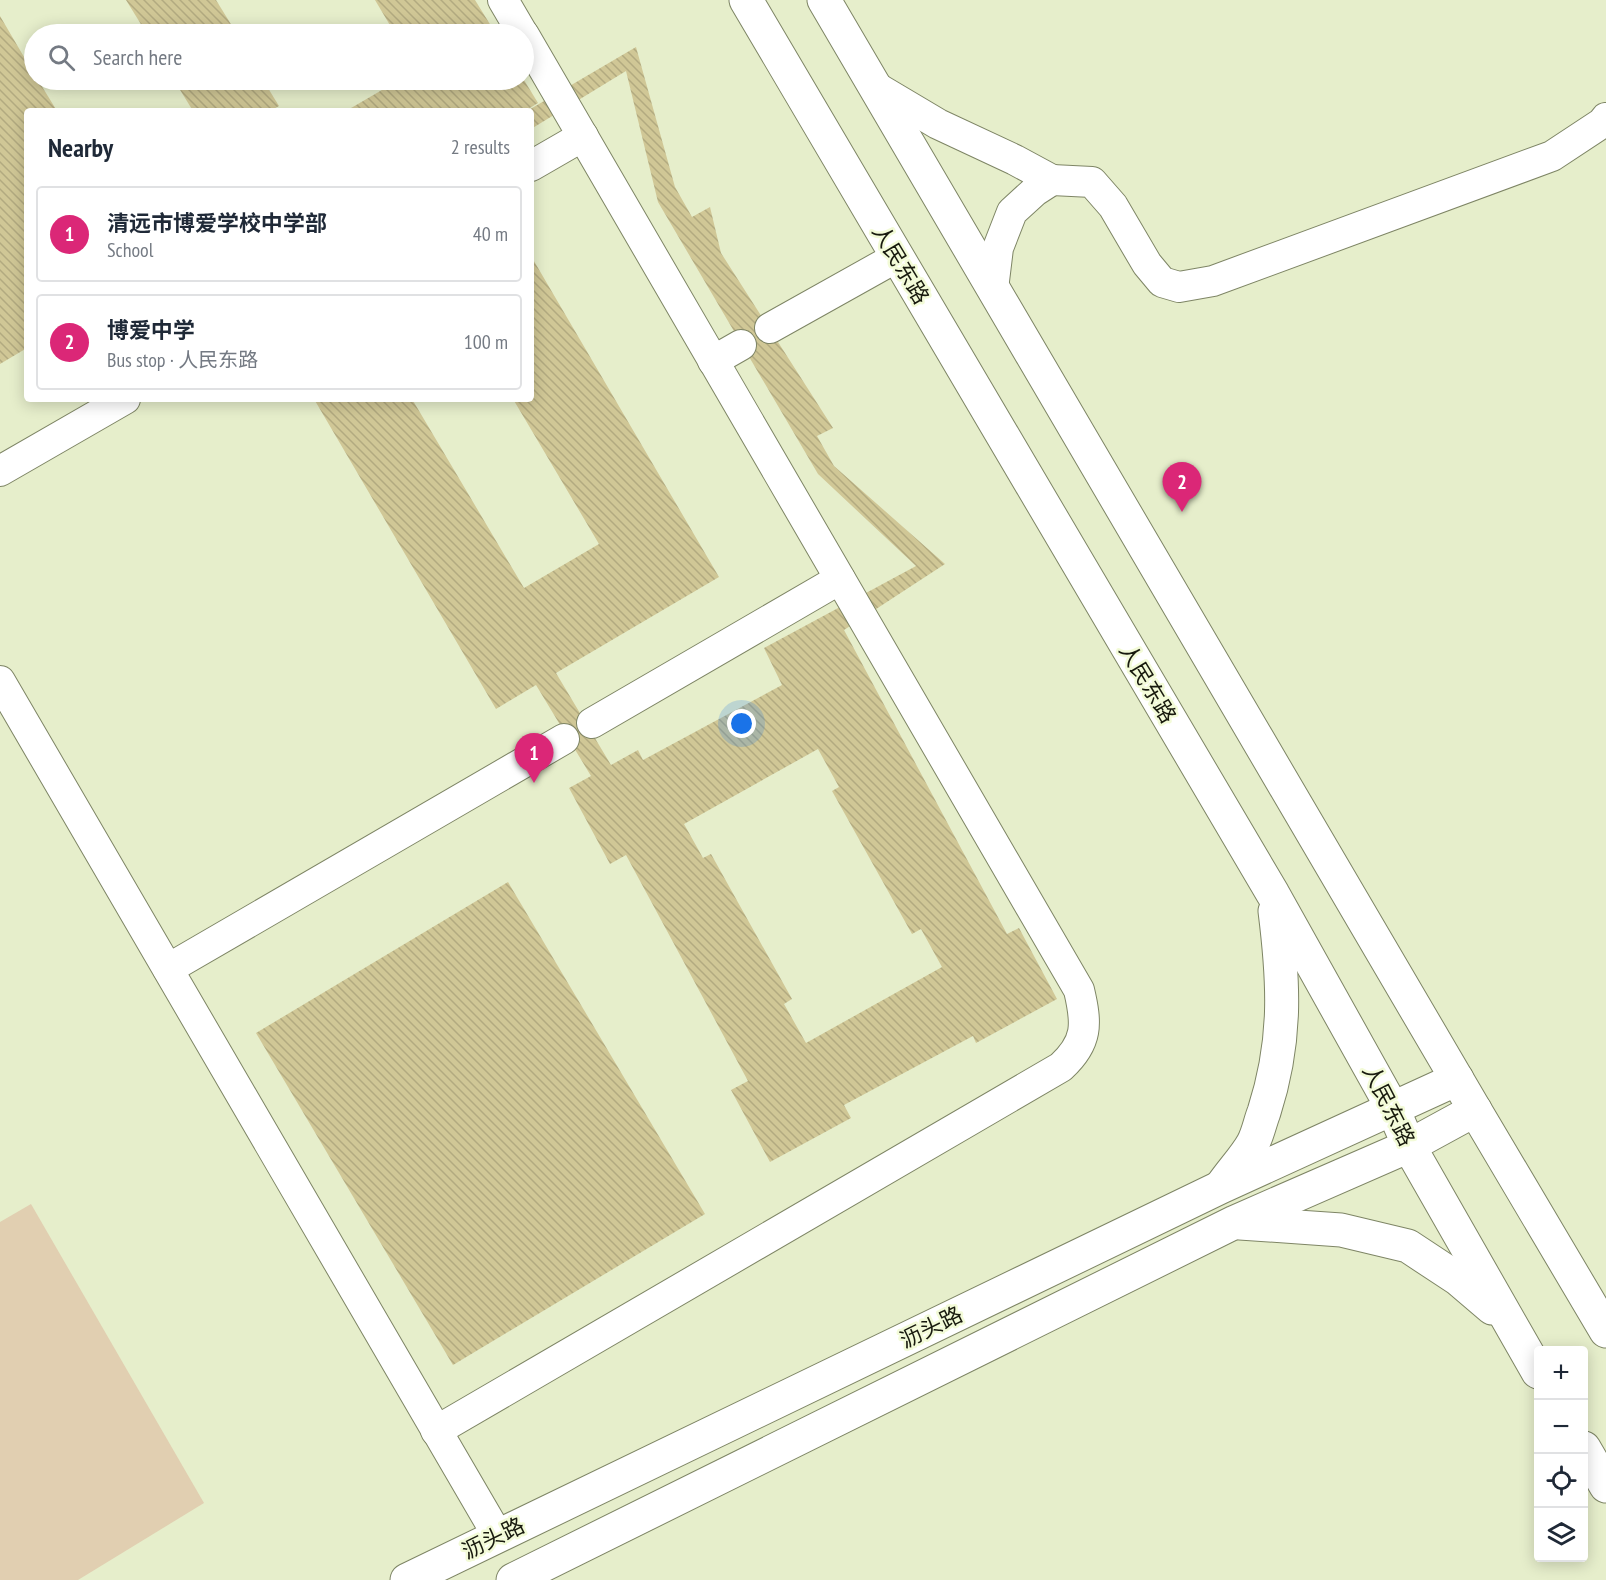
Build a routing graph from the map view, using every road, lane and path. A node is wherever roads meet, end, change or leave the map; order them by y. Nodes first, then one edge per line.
1 (503, 0) edge
2 (746, 0) edge
3 (824, 0) edge
4 (517, 24) edge
5 (534, 54) edge
6 (874, 86) junction
7 (1606, 118) edge
8 (583, 136) junction
9 (534, 164) edge
10 (1052, 180) junction
11 (897, 256) junction
12 (993, 289) junction
13 (770, 328) dead end
14 (741, 345) dead end
15 (713, 361) junction
16 (120, 402) edge
17 (0, 471) edge
18 (840, 579) junction
19 (0, 681) edge
20 (592, 723) dead end
21 (564, 739) dead end
22 (1272, 894) junction
23 (168, 969) junction
24 (1457, 1079) junction
25 (1393, 1109) junction
26 (1475, 1110) junction
27 (1409, 1146) junction
28 (1221, 1187) junction
29 (1235, 1222) junction
30 (1509, 1323) junction
31 (1606, 1331) edge
32 (1534, 1364) edge
33 (436, 1431) junction
34 (1587, 1454) edge
35 (1606, 1486) edge
36 (498, 1536) junction
37 (407, 1580) edge
38 (513, 1580) edge

1 - 4 street
2 - 11 main road, 人民东路
3 - 6 main road
5 - 8 street
6 - 10 street
6 - 12 main road
7 - 10 street
8 - 9 street
8 - 15 street
10 - 12 street
11 - 13 street
11 - 22 main road, 人民东路
12 - 24 main road
14 - 15 street
15 - 18 street
16 - 17 street
18 - 20 street
18 - 33 street
19 - 23 street
21 - 23 street
22 - 25 main road, 人民东路
22 - 28 main road
23 - 33 street
24 - 25 main road, 沥头路
24 - 26 main road
25 - 27 main road, 人民东路
25 - 28 main road, 沥头路
26 - 27 main road, 沥头路
26 - 31 main road
27 - 29 main road, 沥头路
27 - 30 main road, 人民东路
28 - 36 main road, 沥头路
29 - 30 main road
29 - 38 main road, 沥头路
30 - 32 main road, 人民东路
33 - 36 street
34 - 35 main road
36 - 37 main road, 沥头路

